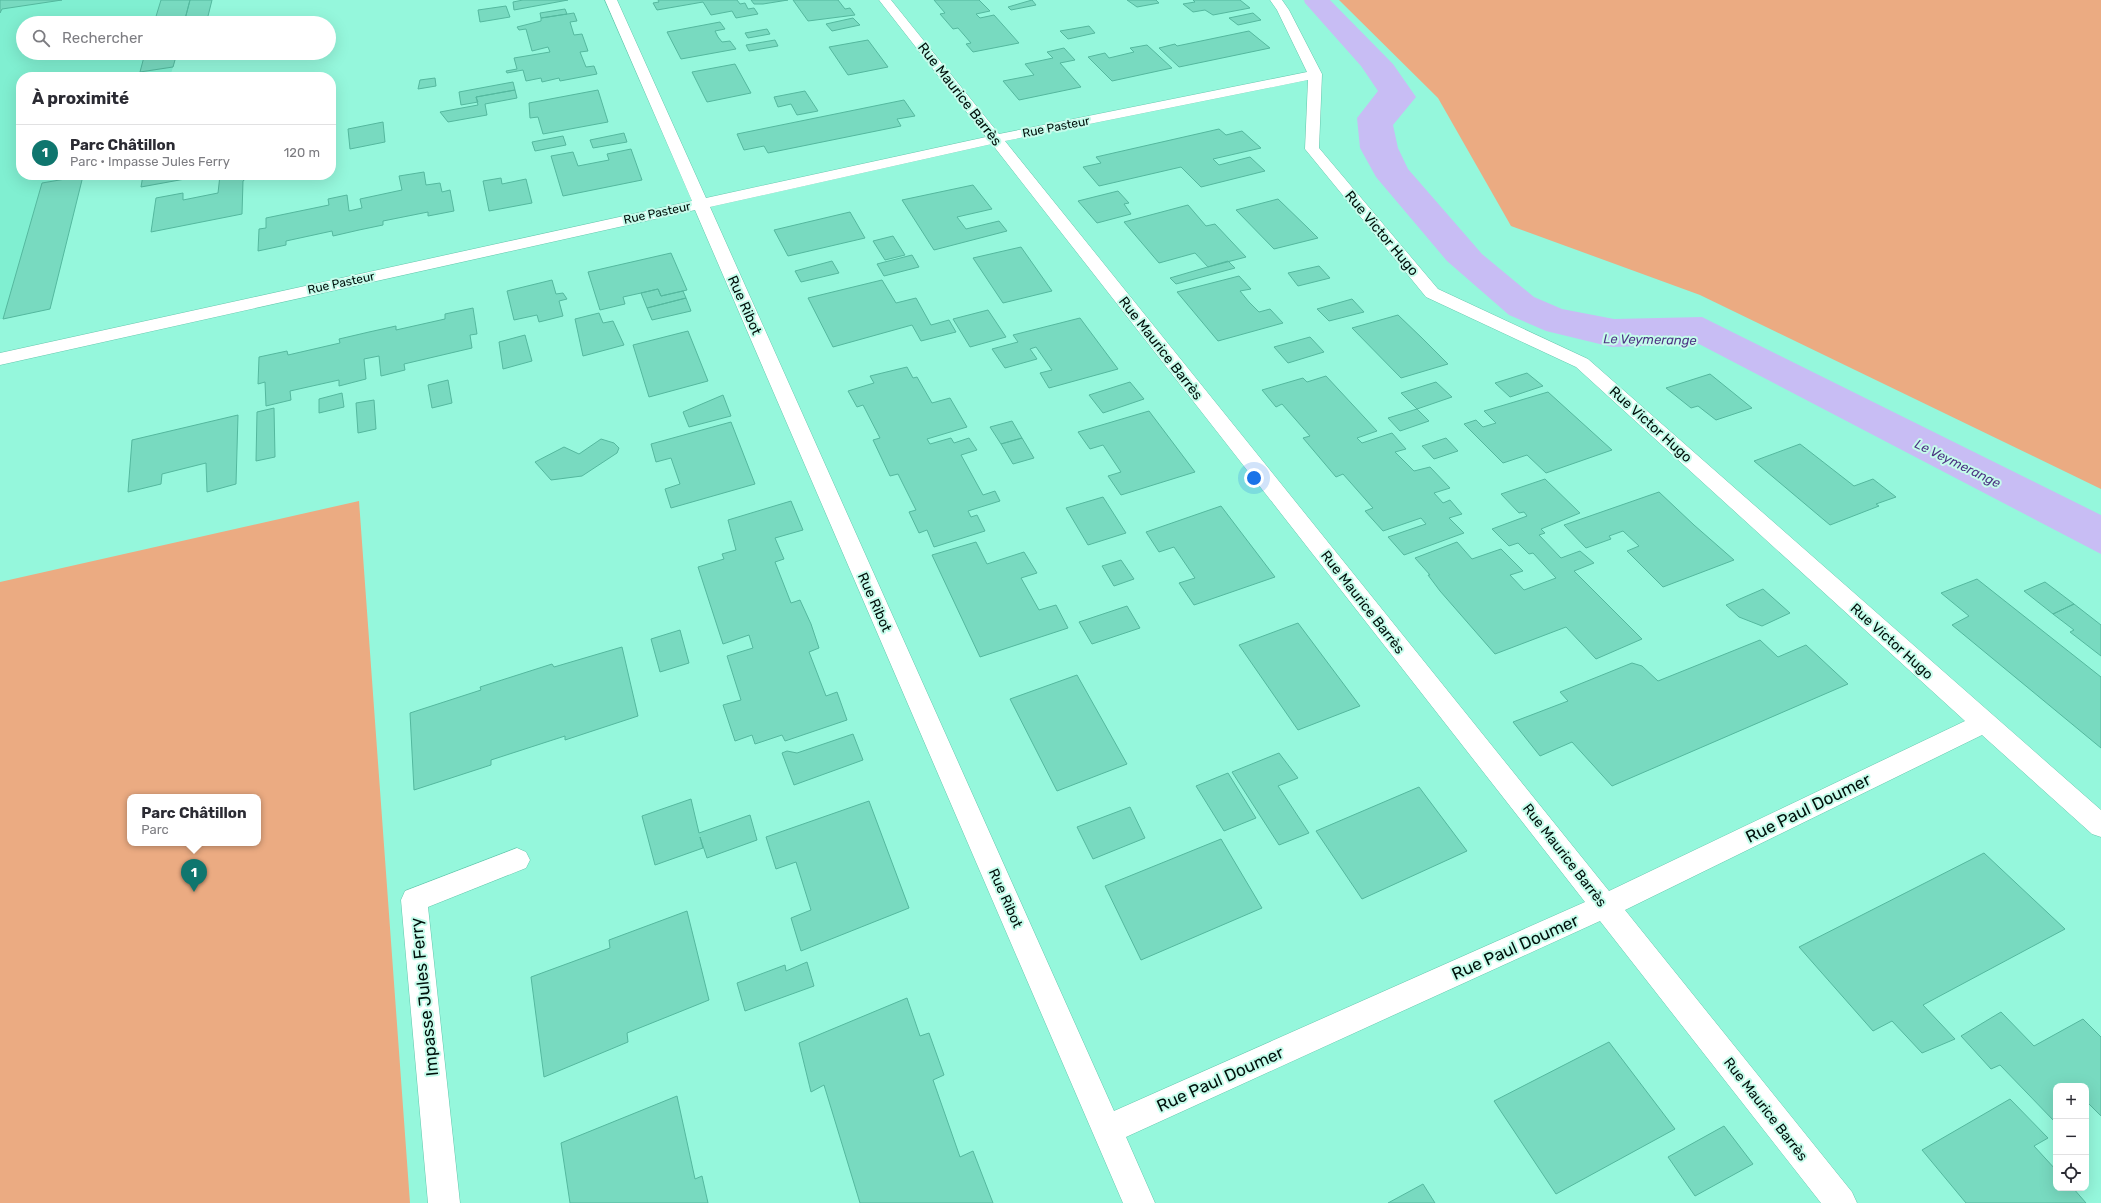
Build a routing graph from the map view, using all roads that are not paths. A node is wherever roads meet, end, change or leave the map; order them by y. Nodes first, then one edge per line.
1 (611, 0) edge
2 (885, 0) edge
3 (1276, 0) edge
4 (1315, 74) junction
5 (995, 139) junction
6 (701, 204) junction
7 (0, 358) edge
8 (1984, 724) junction
9 (2101, 826) edge
10 (517, 860) dead end
11 (1605, 906) junction
12 (1107, 1130) junction
13 (444, 1203) edge
14 (1139, 1203) edge
15 (1841, 1203) edge

1 - 6 street, Rue Ribot
2 - 5 street, Rue Maurice Barrès
3 - 4 street, Rue Victor Hugo
4 - 5 street, Rue Pasteur
4 - 8 street, Rue Victor Hugo
5 - 6 street, Rue Pasteur
5 - 11 street, Rue Maurice Barrès
6 - 7 street, Rue Pasteur
6 - 12 street, Rue Ribot
8 - 9 street, Rue Victor Hugo
8 - 11 street, Rue Paul Doumer
10 - 13 street, Impasse Jules Ferry
11 - 12 street, Rue Paul Doumer
11 - 15 street, Rue Maurice Barrès
12 - 14 street, Rue Ribot

